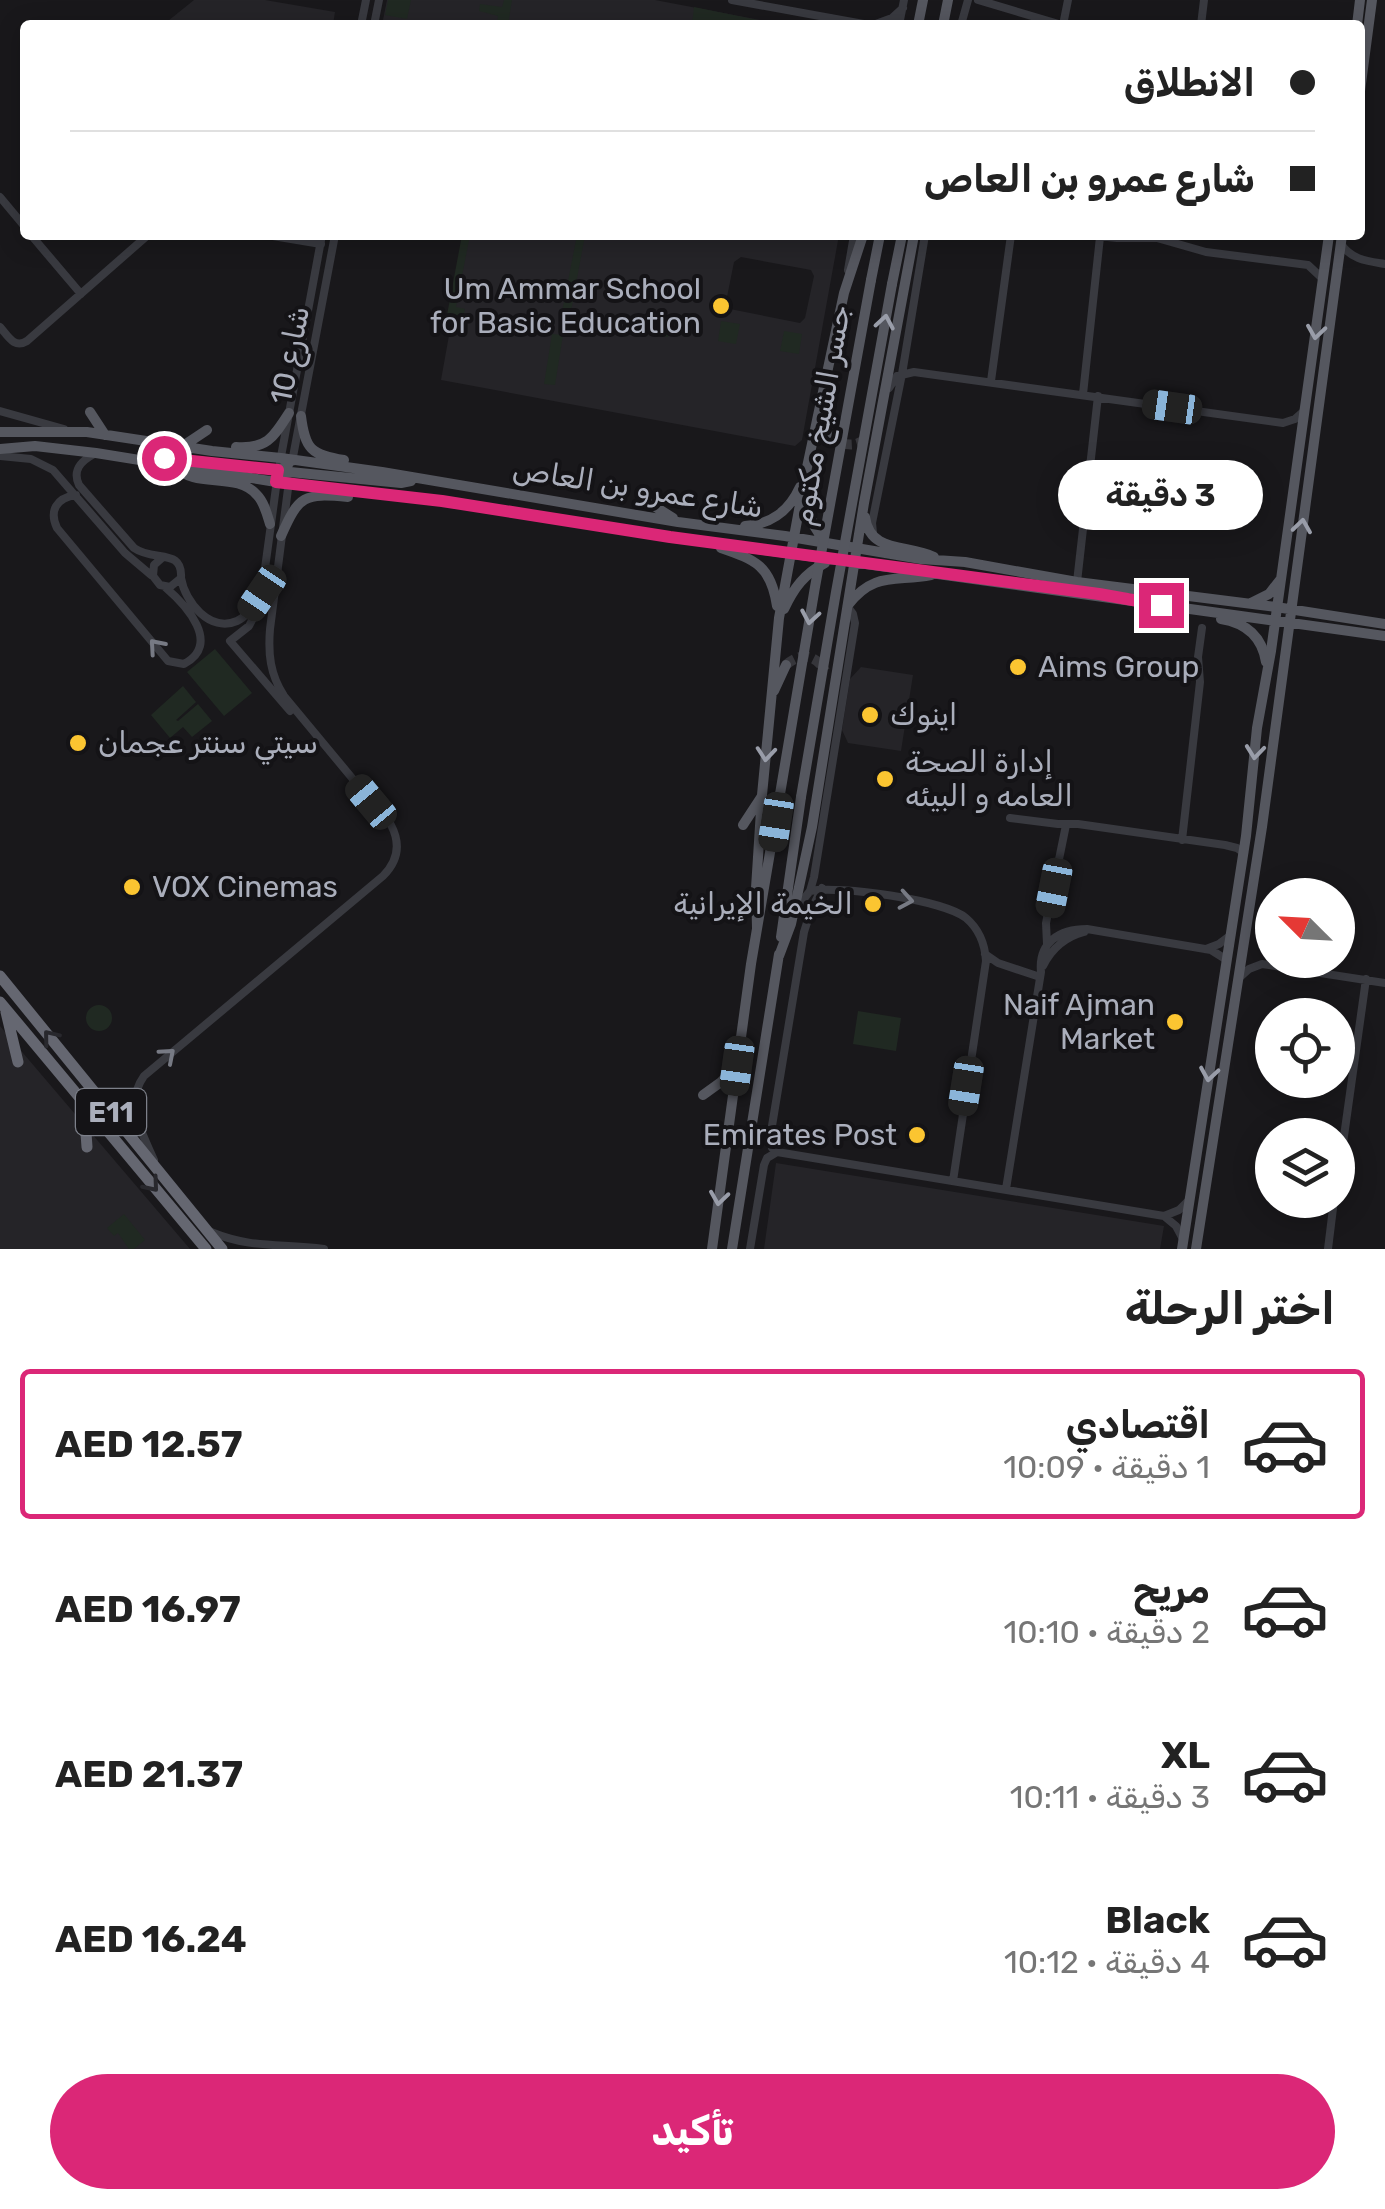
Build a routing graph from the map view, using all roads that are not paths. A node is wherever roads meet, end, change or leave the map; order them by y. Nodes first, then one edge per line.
1 (732, 0) edge
2 (978, 0) edge
3 (1372, 0) edge
4 (767, 3) edge
5 (847, 20) edge
6 (1046, 20) edge
7 (1365, 52) edge
8 (0, 197) edge
9 (20, 221) edge
10 (36, 240) edge
11 (142, 240) edge
12 (321, 240) edge
13 (334, 240) edge
14 (853, 240) edge
15 (861, 240) edge
16 (879, 240) edge
17 (901, 240) edge
18 (913, 240) edge
19 (924, 240) edge
20 (1009, 240) edge
21 (1104, 240) edge
22 (1164, 240) edge
23 (1328, 240) edge
24 (1342, 240) edge
25 (1327, 254) junction
26 (1358, 259) junction
27 (1385, 264) edge
28 (1308, 265) junction
29 (1338, 271) junction
30 (1323, 279) junction
31 (847, 282) junction
32 (80, 294) junction
33 (0, 327) edge
34 (904, 360) junction
35 (914, 372) junction
36 (902, 374) junction
37 (990, 381) junction
38 (1083, 394) junction
39 (884, 396) junction
40 (1098, 396) junction
41 (822, 403) junction
42 (0, 410) edge
43 (1304, 411) junction
44 (90, 412) dead end
45 (295, 415) junction
46 (879, 422) junction
47 (1283, 423) junction
48 (207, 430) dead end
49 (73, 431) junction
50 (0, 432) edge
51 (830, 434) dead end
52 (105, 435) junction
53 (868, 437) dead end
54 (1300, 442) junction
55 (183, 446) junction
56 (212, 451) junction
57 (0, 452) edge
58 (96, 452) junction
59 (156, 462) junction
60 (175, 466) junction
61 (285, 471) junction
62 (382, 472) junction
63 (805, 478) junction
64 (416, 479) junction
65 (533, 485) dead end
66 (379, 494) junction
67 (76, 495) junction
68 (523, 496) junction
69 (646, 501) dead end
70 (864, 503) junction
71 (678, 522) junction
72 (270, 524) junction
73 (813, 524) junction
74 (854, 527) junction
75 (718, 528) junction
76 (281, 536) junction
77 (874, 538) junction
78 (707, 541) junction
79 (791, 543) junction
80 (858, 548) junction
81 (829, 552) junction
82 (163, 558) junction
83 (856, 561) junction
84 (938, 567) junction
85 (152, 576) junction
86 (182, 578) junction
87 (1280, 580) junction
88 (1077, 582) junction
89 (165, 587) junction
90 (1294, 588) junction
91 (262, 593) junction
92 (1247, 604) junction
93 (848, 606) junction
94 (1276, 607) junction
95 (1187, 609) junction
96 (1292, 609) junction
97 (779, 618) junction
98 (1275, 621) junction
99 (1317, 621) junction
100 (1290, 623) junction
101 (1385, 624) edge
102 (1202, 628) dead end
103 (1385, 636) edge
104 (838, 655) junction
105 (786, 665) dead end
106 (1284, 665) junction
107 (848, 666) junction
108 (825, 672) dead end
109 (830, 703) junction
110 (769, 708) junction
111 (1260, 711) junction
112 (302, 718) junction
113 (826, 736) junction
114 (835, 751) junction
115 (762, 795) junction
116 (1010, 818) dead end
117 (742, 825) dead end
118 (1066, 825) junction
119 (1182, 840) junction
120 (1244, 853) junction
121 (822, 888) junction
122 (810, 891) junction
123 (793, 912) junction
124 (1049, 912) junction
125 (757, 928) junction
126 (1231, 935) junction
127 (1059, 939) junction
128 (1047, 944) junction
129 (1244, 947) junction
130 (1206, 949) junction
131 (986, 954) junction
132 (779, 956) junction
133 (1227, 960) junction
134 (1255, 960) edge
135 (1255, 967) edge
136 (1040, 975) junction
137 (0, 976) edge
138 (1355, 977) edge
139 (1366, 979) junction
140 (1239, 980) junction
141 (1385, 982) edge
142 (2, 1004) edge
143 (18, 1062) dead end
144 (737, 1066) junction
145 (703, 1095) dead end
146 (83, 1102) junction
147 (1346, 1118) edge
148 (87, 1147) dead end
149 (777, 1152) junction
150 (955, 1162) junction
151 (158, 1169) junction
152 (930, 1178) junction
153 (953, 1181) junction
154 (1006, 1189) junction
155 (1190, 1199) junction
156 (1164, 1216) junction
157 (1332, 1218) edge
158 (203, 1228) junction
159 (1182, 1244) edge
160 (206, 1249) edge
161 (222, 1249) edge
162 (324, 1249) edge
163 (712, 1249) edge
164 (732, 1249) edge
165 (750, 1249) edge
166 (1196, 1249) edge
167 (1328, 1249) edge

1 - 4 street
2 - 6 street
3 - 7 main road
4 - 5 street
8 - 9 street
10 - 32 street
11 - 32 street
12 - 45 street, شارع 10
13 - 45 street, شارع 10
14 - 31 street
15 - 31 main road
16 -> 125 main road, جسر الشيخ مكتوم, bridge
132 -> 17 main road, جسر الشيخ مكتوم, bridge
18 - 39 main road
19 - 34 street
20 - 37 street
21 - 38 street
22 - 28 street
23 - 25 main road
24 - 26 street
24 - 29 main road
25 - 28 street
25 - 30 main road
26 - 27 street
26 - 29 street
28 - 30 street
90 -> 29 main road
30 -> 43 main road
31 - 41 main road
32 - 33 street
34 - 35 street
34 - 36 street
35 - 36 street
35 - 37 street
36 - 39 street
36 - 77 street
37 - 38 street
38 - 40 street
39 - 46 main road
40 - 47 street
40 - 88 street
41 - 51 main road
41 - 63 main road
42 - 49 street
43 - 47 street
43 - 54 main road
44 - 52 main road
45 - 56 main road
45 - 61 street, شارع 10
45 - 62 main road
46 - 53 main road
46 - 70 main road
47 - 54 street
48 - 55 main road
49 - 50 main road, شارع عمرو بن العاص
49 - 52 main road, شارع عمرو بن العاص
52 - 55 main road, شارع عمرو بن العاص
54 - 87 main road
55 - 56 main road, شارع عمرو بن العاص
56 - 61 main road, شارع عمرو بن العاص
57 - 58 main road, شارع عمرو بن العاص
57 - 67 street
58 - 59 main road, شارع عمرو بن العاص
58 - 82 street
59 - 60 main road, شارع عمرو بن العاص
59 - 61 main road
60 - 61 main road, شارع عمرو بن العاص
60 - 72 main road
61 - 62 main road, شارع عمرو بن العاص
61 - 64 main road
61 - 66 main road, شارع عمرو بن العاص
61 - 72 street
61 - 76 street
62 - 64 main road, شارع عمرو بن العاص
63 - 73 main road
63 - 75 main road
63 - 79 main road
64 - 68 main road, شارع عمرو بن العاص
65 - 68 main road
66 - 76 main road
66 - 78 main road, شارع عمرو بن العاص
67 - 85 street
89 -> 67 street
68 - 71 main road, شارع عمرو بن العاص
69 - 71 main road
70 - 74 main road
70 - 77 main road
70 - 80 main road
71 - 75 main road, شارع عمرو بن العاص
72 - 91 street
73 - 74 main road
73 - 81 main road
74 - 81 main road
75 - 79 main road, شارع عمرو بن العاص
76 - 112 street
77 - 84 main road
78 - 79 main road
78 - 97 main road
79 - 81 main road
79 - 97 main road
80 - 81 main road
80 - 83 main road
80 - 84 main road
81 - 83 main road
81 - 93 main road
81 - 97 main road
82 - 85 street
82 - 86 street
83 - 84 main road
83 - 93 main road
84 - 88 main road
84 - 93 main road
84 - 95 main road
85 - 89 street
86 - 89 street
86 - 91 street
87 - 92 main road
87 - 94 main road
88 - 92 main road
90 - 96 main road
90 - 99 main road
91 - 112 street
92 - 94 main road
93 - 104 main road
93 - 107 street
94 - 96 main road
94 - 98 main road
95 - 98 main road
95 - 111 main road
96 - 99 main road
96 - 100 main road
97 - 110 main road
98 - 100 main road
98 - 111 main road
99 - 100 main road
99 - 101 main road
99 - 103 main road
99 - 106 main road
100 - 106 main road
102 - 119 street
104 - 107 main road
104 - 109 main road
105 - 110 main road
106 - 129 main road
107 - 114 street
108 - 109 main road
109 - 113 main road
110 -> 115 main road
111 -> 120 main road
151 -> 112 street
113 - 114 main road
113 - 123 main road
114 - 122 street
115 - 117 main road
115 - 125 main road
116 - 118 street
118 - 119 street
118 - 124 street
119 - 120 street
120 - 126 main road
121 - 122 street
121 -> 131 street
121 - 149 street
122 - 123 street
123 - 132 main road
124 - 127 street
124 - 128 street
125 - 144 main road
126 - 130 street
126 - 133 main road
127 - 128 street
127 - 130 street
127 - 136 street
128 - 136 street
129 - 134 street
129 - 140 main road
130 - 133 street
131 - 136 street
131 - 150 street
132 - 164 main road
133 -> 155 main road
135 - 140 street
136 - 154 street
151 -> 137 highway, E11
138 - 139 street
139 - 141 street
139 - 147 street
140 - 166 main road
142 - 143 highway
142 - 146 highway, E11
144 - 145 main road
144 -> 163 main road
146 - 148 highway
146 -> 160 highway, E11
149 - 152 street
149 - 165 street
150 - 152 street
150 - 153 street
151 - 158 highway, E11
152 - 153 street
153 - 154 street
154 - 156 street
155 - 156 street
155 - 159 main road
156 - 159 street
157 - 167 street
158 - 161 highway, E11
158 - 162 street

